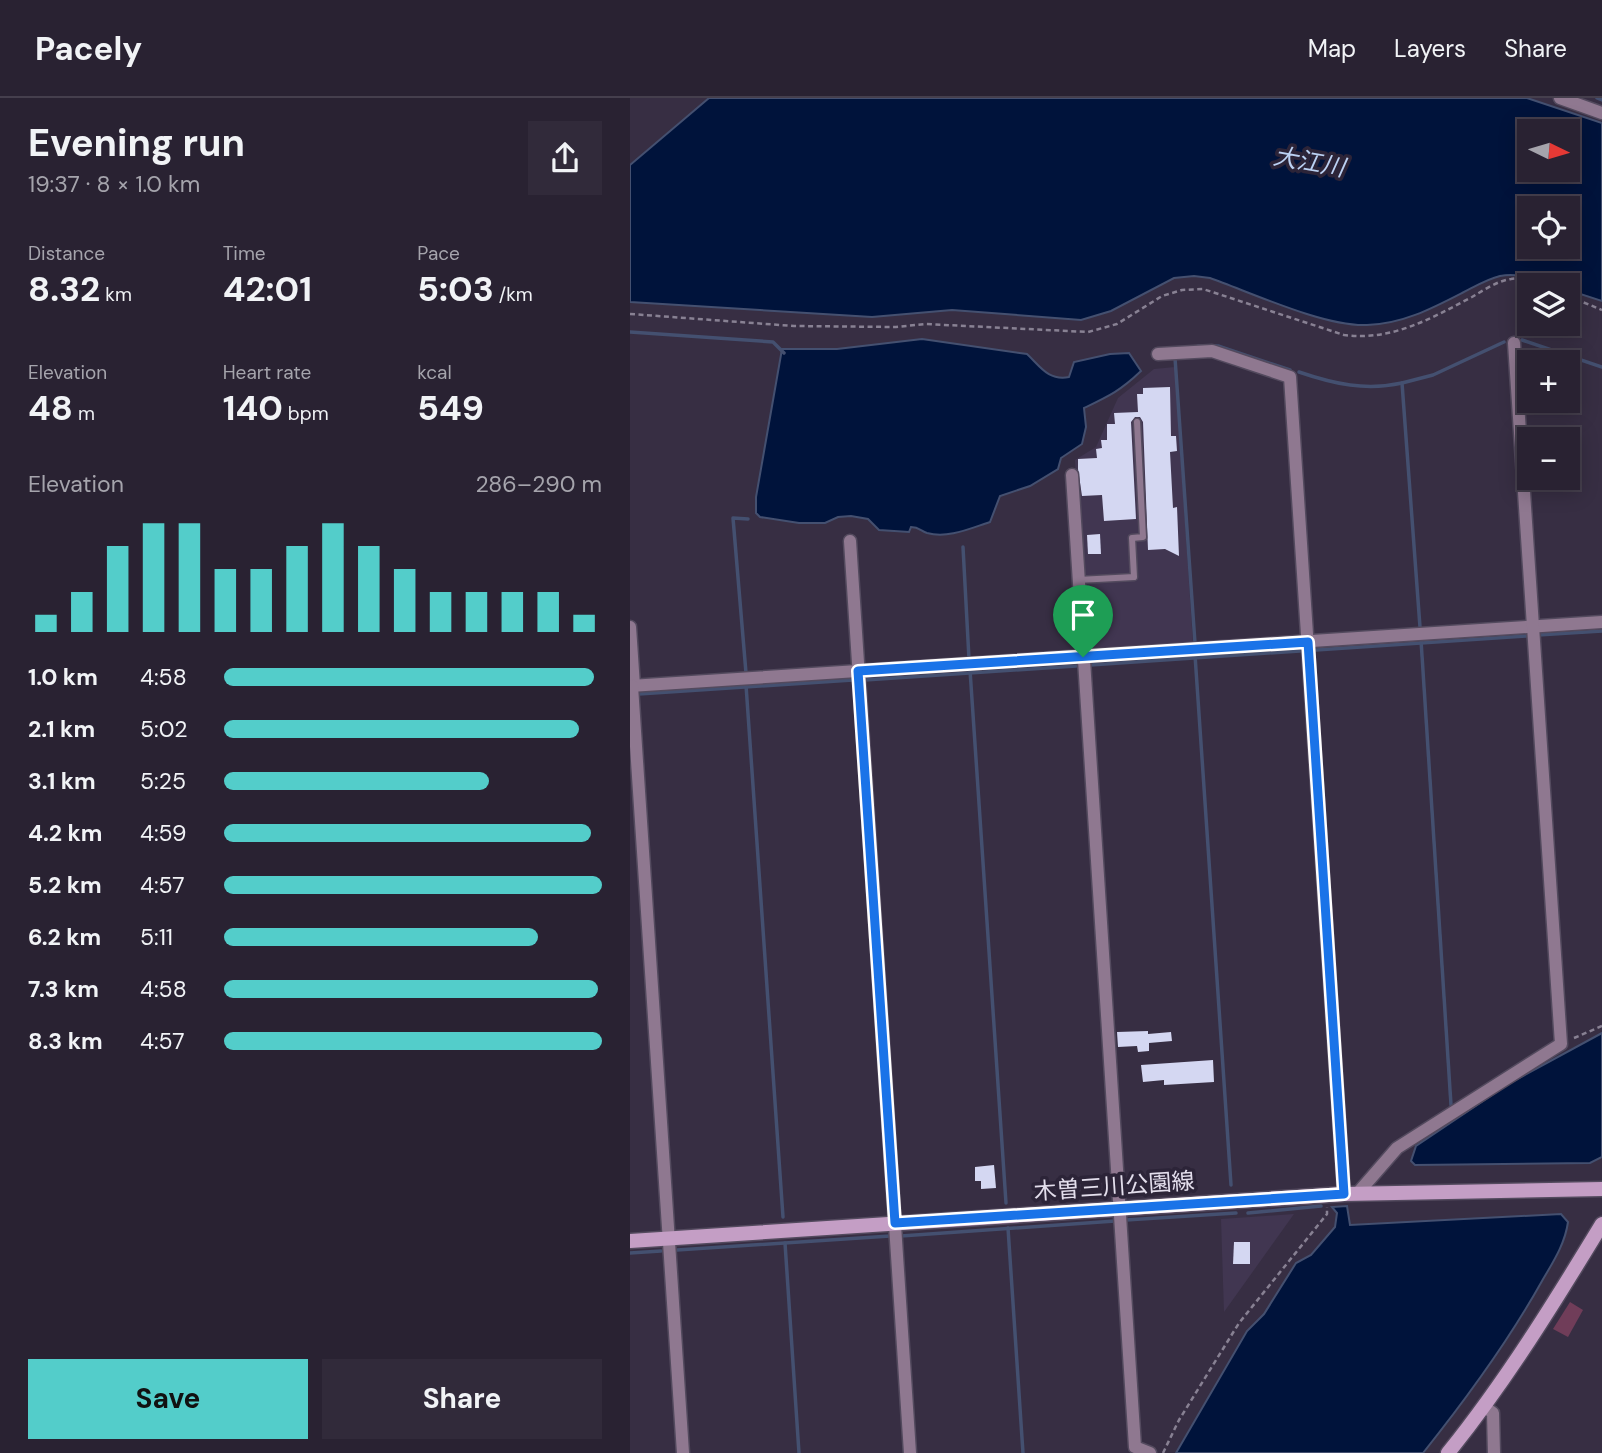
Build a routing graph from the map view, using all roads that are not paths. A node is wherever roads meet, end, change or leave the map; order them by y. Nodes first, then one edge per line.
1 (1560, 98) edge
2 (1602, 113) edge
3 (1514, 343) dead end
4 (1158, 354) dead end
5 (1137, 422) dead end
6 (1072, 475) dead end
7 (850, 541) dead end
8 (1078, 580) junction
9 (1602, 622) edge
10 (630, 627) edge
11 (1533, 627) junction
12 (1308, 642) junction
13 (1083, 657) junction
14 (858, 671) junction
15 (632, 686) edge
16 (1602, 1189) edge
17 (1351, 1194) junction
18 (1119, 1209) junction
19 (895, 1223) junction
20 (1602, 1224) edge
21 (668, 1238) junction
22 (630, 1241) edge
23 (1485, 1407) junction
24 (683, 1453) edge
25 (911, 1453) edge
26 (1150, 1453) edge
27 (1448, 1453) edge
28 (1494, 1453) edge

1 - 2 street
3 - 11 street
4 - 12 street
5 - 8 lane
6 - 8 street
7 - 14 street
8 - 13 street
9 - 11 street
10 - 15 street
11 - 12 street
11 - 17 street
12 - 13 street
12 - 17 street
13 - 14 street
13 - 18 street
14 - 15 street
14 - 19 street
15 - 21 street
16 - 17 main road, 木曽三川公園線
17 - 18 main road, 木曽三川公園線
18 - 19 main road, 木曽三川公園線
18 - 26 street
19 - 21 main road, 木曽三川公園線
19 - 25 street
20 - 23 main road
21 - 22 main road, 木曽三川公園線
21 - 24 street
23 - 27 main road
23 - 28 street

